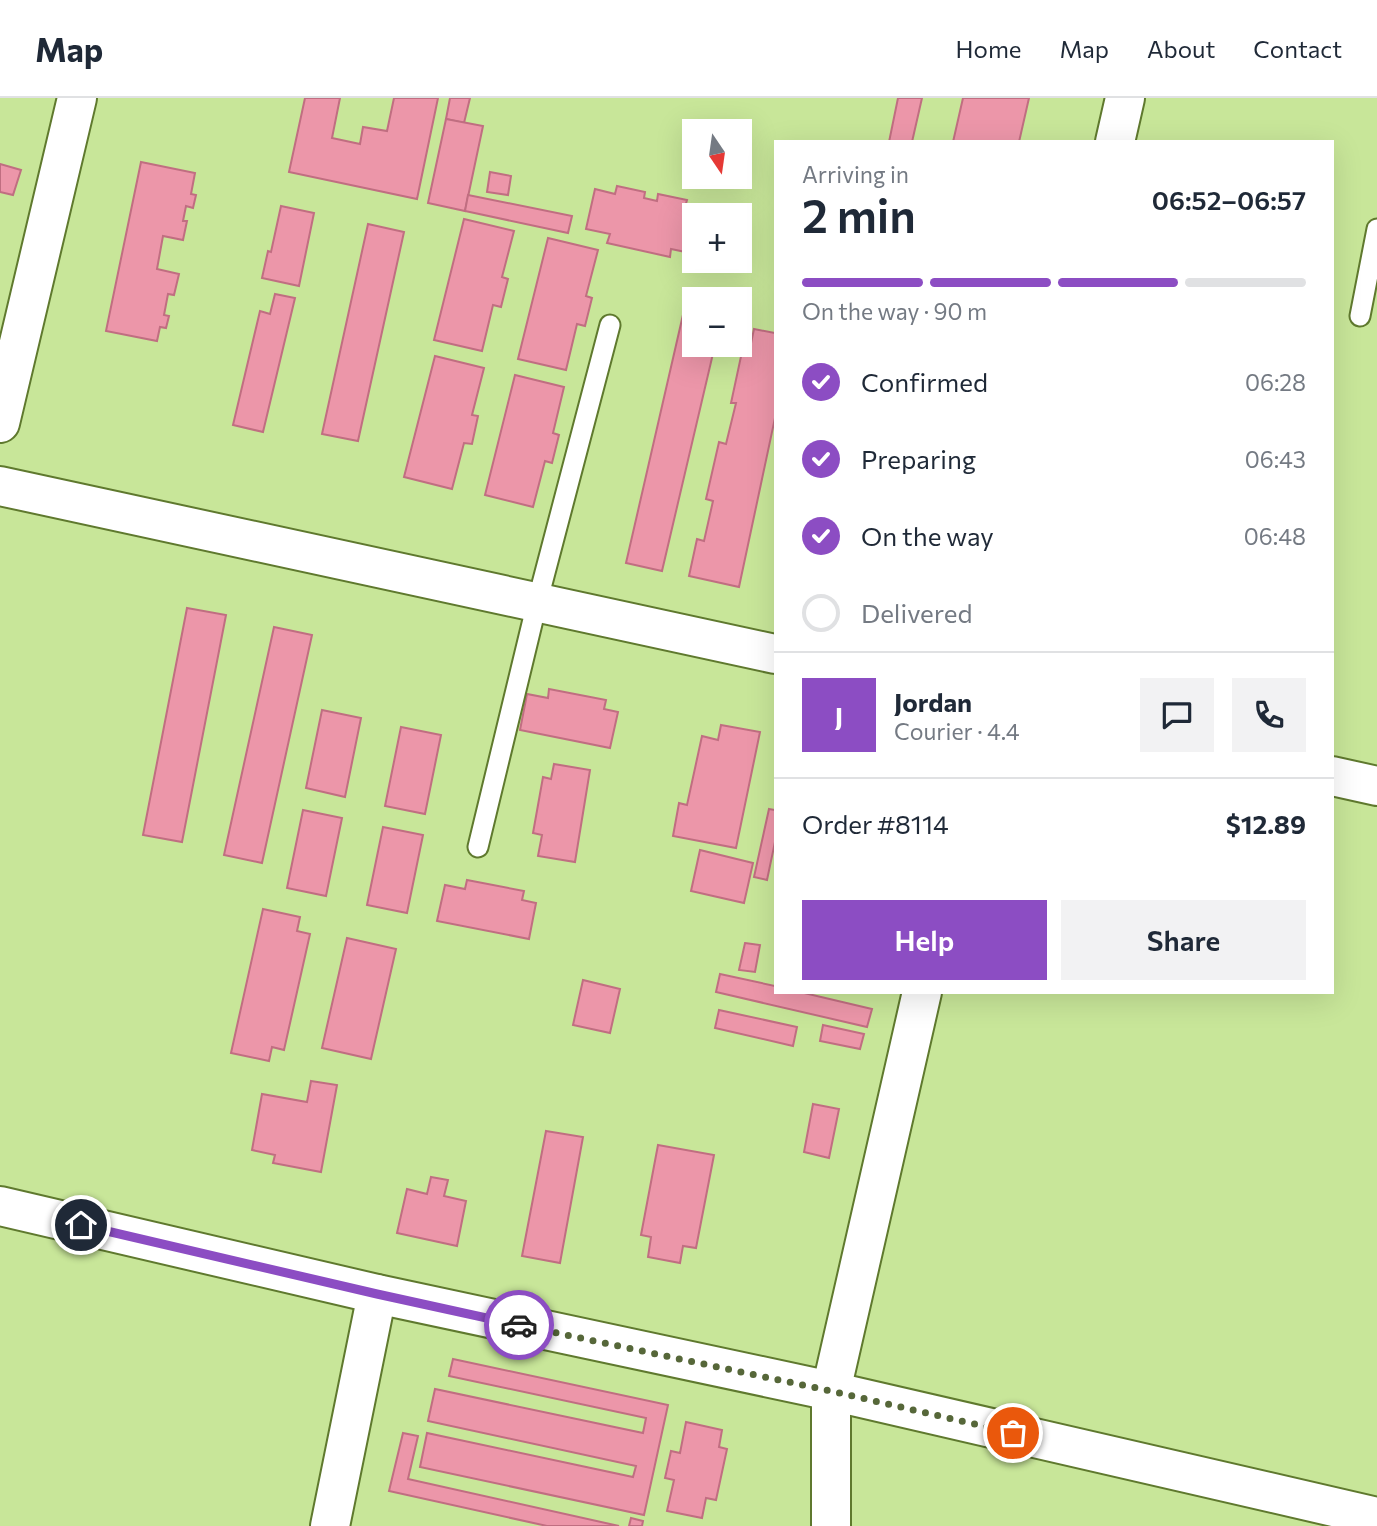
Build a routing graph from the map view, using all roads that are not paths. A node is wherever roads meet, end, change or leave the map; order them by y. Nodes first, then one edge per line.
1 (77, 98) edge
2 (1125, 98) edge
3 (1115, 140) edge
4 (1377, 229) edge
5 (1360, 316) dead end
6 (610, 325) dead end
7 (0, 423) edge
8 (0, 486) edge
9 (537, 603) junction
10 (774, 654) edge
11 (1334, 776) edge
12 (1377, 786) edge
13 (478, 847) dead end
14 (922, 994) edge
15 (0, 1206) edge
16 (377, 1294) junction
17 (831, 1391) junction
18 (1377, 1517) edge
19 (330, 1526) edge
20 (831, 1526) edge

1 - 7 street
2 - 3 street
4 - 5 lane
6 - 9 lane
8 - 9 street
9 - 10 street
9 - 13 lane
11 - 12 street
14 - 17 street
15 - 16 street
16 - 17 street
16 - 19 street
17 - 18 street
17 - 20 street

